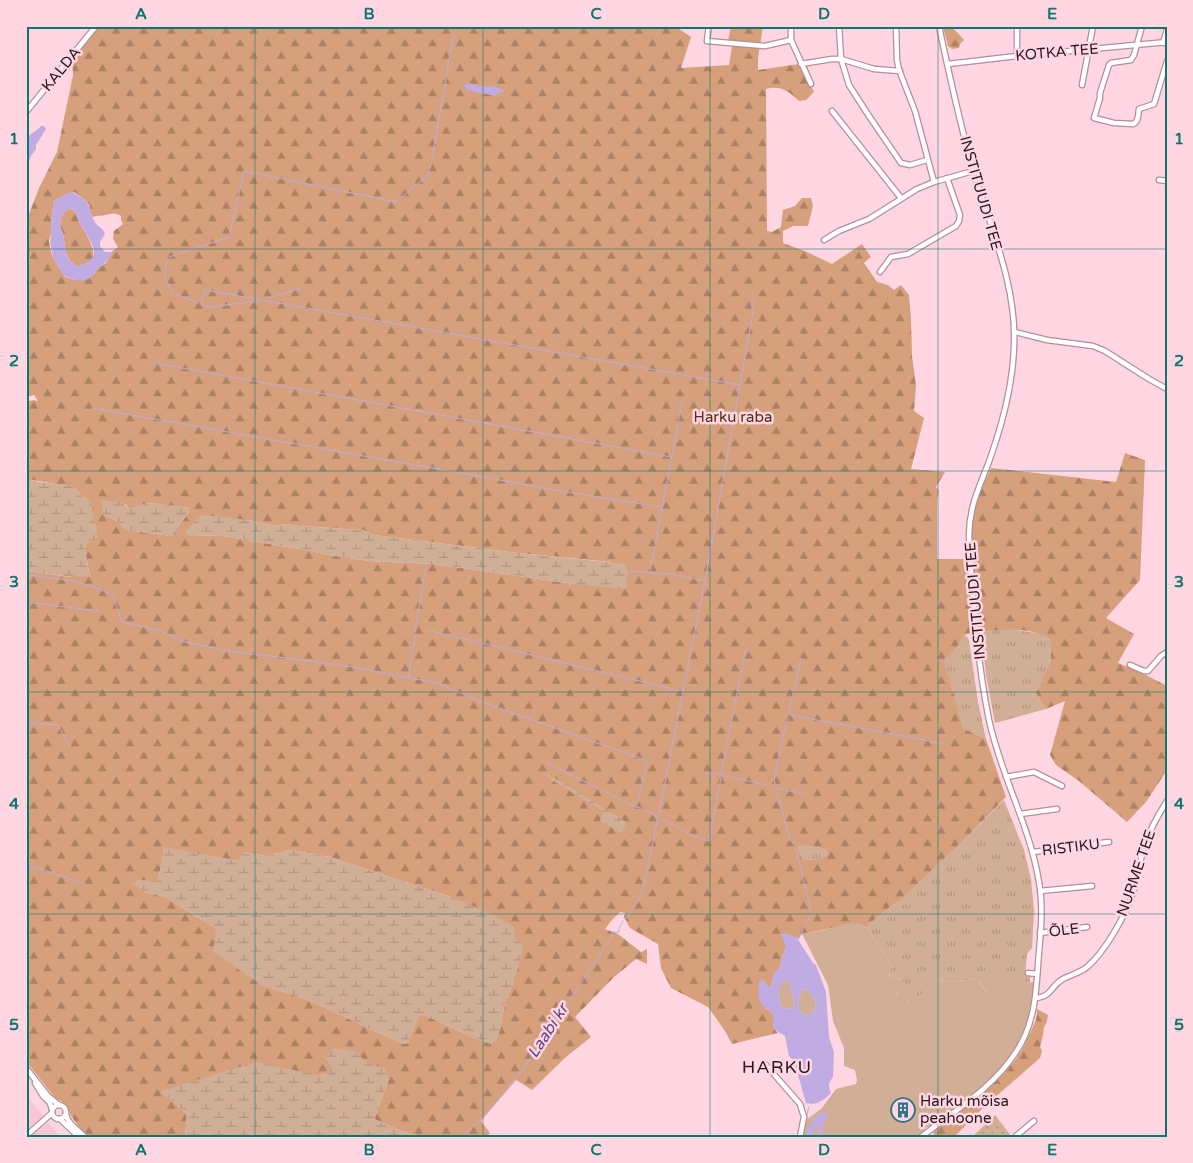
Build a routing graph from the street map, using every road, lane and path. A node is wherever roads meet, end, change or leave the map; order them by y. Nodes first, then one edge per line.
1 (96, 26) edge
2 (709, 26) edge
3 (790, 26) edge
4 (839, 26) edge
5 (896, 26) edge
6 (939, 26) edge
7 (1017, 26) edge
8 (1093, 26) edge
9 (1142, 26) edge
10 (1167, 30) edge
11 (791, 40) junction
12 (1165, 42) edge
13 (1136, 45) junction
14 (1088, 49) junction
15 (1017, 56) junction
16 (841, 59) junction
17 (1167, 61) edge
18 (801, 64) junction
19 (948, 64) junction
20 (900, 71) junction
21 (811, 84) dead end
22 (1082, 85) dead end
23 (832, 111) dead end
24 (26, 112) edge
25 (927, 160) junction
26 (973, 171) junction
27 (948, 178) junction
28 (1159, 180) dead end
29 (1167, 181) edge
30 (934, 182) junction
31 (901, 198) junction
32 (824, 240) dead end
33 (880, 272) dead end
34 (1015, 332) junction
35 (1167, 389) edge
36 (1167, 652) edge
37 (1130, 665) dead end
38 (1006, 777) junction
39 (1062, 786) dead end
40 (1167, 801) edge
41 (1057, 809) dead end
42 (1020, 814) junction
43 (1109, 842) dead end
44 (1033, 852) junction
45 (1092, 886) dead end
46 (1040, 891) junction
47 (1087, 927) dead end
48 (1040, 933) junction
49 (1028, 973) dead end
50 (1038, 974) junction
51 (1036, 998) junction
52 (764, 1064) dead end
53 (28, 1070) edge
54 (59, 1106) junction
55 (52, 1112) junction
56 (66, 1114) junction
57 (58, 1119) junction
58 (1034, 1121) dead end
59 (928, 1131) junction
60 (32, 1132) junction
61 (26, 1136) edge
62 (79, 1137) edge
63 (85, 1137) edge
64 (800, 1137) edge
65 (921, 1137) edge
66 (932, 1137) edge
67 (1017, 1137) edge

1 - 24 street, KALDA
2 - 11 street
3 - 11 street
4 - 16 street
5 - 20 street
6 - 19 street, INSTITUUDI TEE
7 - 15 street
8 - 14 street
9 - 13 street
10 - 12 street
11 - 18 street
12 - 13 street, KOTKA TEE
13 - 14 street, KOTKA TEE
13 - 17 street
14 - 15 street, KOTKA TEE
14 - 22 street
15 - 19 street, KOTKA TEE
16 - 18 street
16 - 20 street
16 - 25 street
18 - 21 street
19 - 26 street, INSTITUUDI TEE
20 - 25 street
23 - 31 street
25 - 30 street
26 - 27 street
26 - 34 street, INSTITUUDI TEE
27 - 30 street
27 - 33 street
28 - 29 street
30 - 31 street
31 - 32 street
34 - 35 street
34 - 38 street, INSTITUUDI TEE
36 - 37 street
38 - 39 street
38 - 42 street, INSTITUUDI TEE
40 - 51 street, NURME TEE
41 - 42 street
42 - 44 street, INSTITUUDI TEE
43 - 44 street, RISTIKU
44 - 46 street, INSTITUUDI TEE
45 - 46 street
46 - 48 street, INSTITUUDI TEE
47 - 48 street, ÕLE
48 - 50 street, INSTITUUDI TEE
49 - 50 street
50 - 51 street, INSTITUUDI TEE
51 - 59 street, INSTITUUDI TEE
52 - 64 street
53 - 54 street
53 - 55 street
54 - 55 street
54 - 56 street
55 - 57 street
55 - 60 street
56 - 57 street
56 - 63 street
57 - 60 street
57 - 62 street
58 - 67 street
59 - 65 street, INSTITUUDI TEE
59 - 66 street
60 - 61 street

